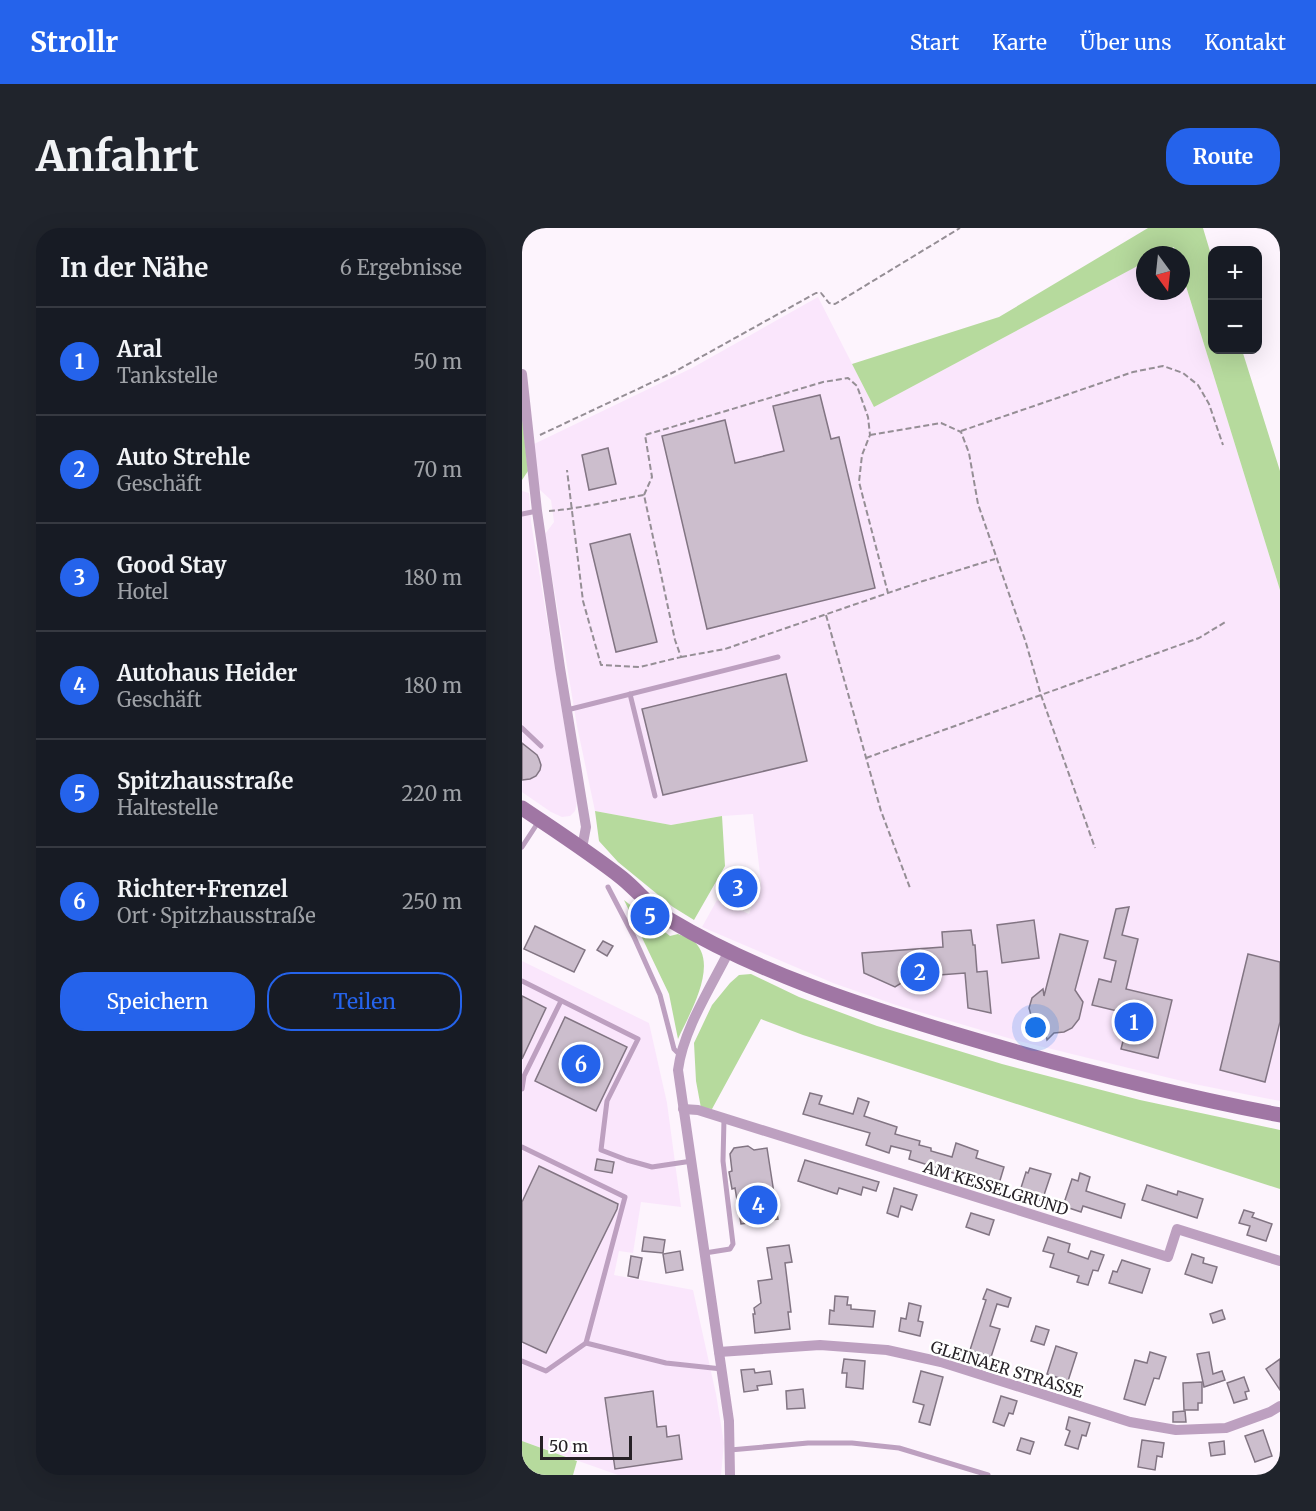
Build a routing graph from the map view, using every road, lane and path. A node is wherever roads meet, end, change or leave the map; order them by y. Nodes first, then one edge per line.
1 (960, 228) edge
2 (522, 375) edge
3 (960, 432) junction
4 (870, 435) junction
5 (529, 440) junction
6 (1223, 445) dead end
7 (567, 470) dead end
8 (644, 495) junction
9 (571, 507) junction
10 (537, 511) junction
11 (522, 514) edge
12 (996, 559) junction
13 (888, 593) junction
14 (826, 615) junction
15 (1227, 621) dead end
16 (681, 657) junction
17 (778, 657) dead end
18 (630, 694) junction
19 (1041, 695) junction
20 (567, 710) junction
21 (522, 728) edge
22 (541, 746) dead end
23 (866, 758) junction
24 (655, 796) dead end
25 (522, 808) edge
26 (540, 820) junction
27 (522, 847) edge
28 (582, 848) junction
29 (1095, 848) dead end
30 (608, 887) dead end
31 (910, 888) dead end
32 (729, 951) junction
33 (522, 981) edge
34 (561, 1001) junction
35 (680, 1055) junction
36 (522, 1089) edge
37 (683, 1109) junction
38 (1280, 1115) edge
39 (724, 1119) junction
40 (522, 1147) edge
41 (692, 1161) junction
42 (705, 1253) junction
43 (1280, 1261) edge
44 (586, 1343) junction
45 (719, 1352) junction
46 (522, 1360) edge
47 (722, 1369) junction
48 (1280, 1406) edge
49 (730, 1450) junction
50 (730, 1475) edge
51 (988, 1475) edge

1 - 5 path
2 - 5 street
3 - 4 path
3 - 6 path
3 - 12 path
4 - 8 path
4 - 13 path
5 - 10 street
7 - 9 path
8 - 9 path
8 - 16 path
9 - 10 path
9 - 16 path
10 - 11 lane
10 - 20 street
12 - 13 path
12 - 19 path
13 - 14 path
14 - 16 path
14 - 23 path
15 - 19 path
17 - 18 lane
18 - 20 lane
18 - 24 lane
19 - 23 path
19 - 29 path
20 - 28 street
21 - 22 lane
23 - 31 path
25 - 26 street
26 - 27 lane
26 - 28 street
28 - 32 street
30 - 35 lane
32 - 35 street
32 - 38 street
33 - 34 lane
34 - 36 lane
34 - 41 lane
35 - 37 street
37 - 39 street, AM KESSELGRUND
37 - 41 street
39 - 42 lane
39 - 43 street, AM KESSELGRUND
40 - 44 lane
41 - 42 street
42 - 45 street
44 - 46 lane
44 - 47 lane
45 - 47 street
45 - 48 street, GLEINAER STRASSE
47 - 49 street
49 - 50 street
49 - 51 lane

